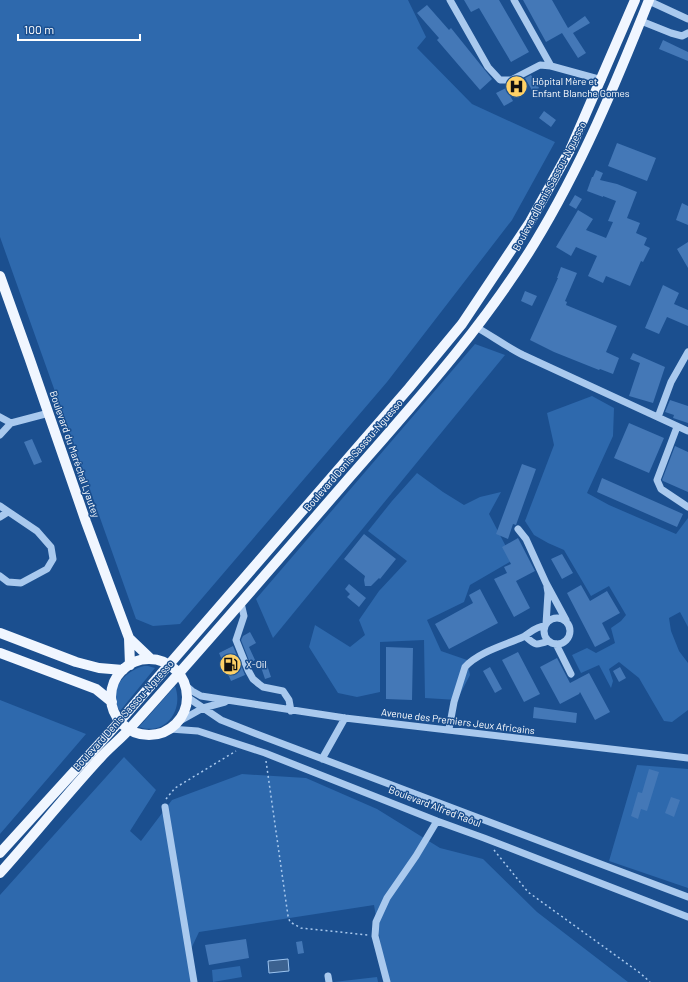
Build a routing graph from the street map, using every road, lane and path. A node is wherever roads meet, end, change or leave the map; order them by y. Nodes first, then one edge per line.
1 (450, 0) edge
2 (514, 0) edge
3 (635, 0) edge
4 (649, 0) edge
5 (688, 19) edge
6 (641, 21) junction
7 (688, 33) edge
8 (551, 66) junction
9 (602, 80) junction
10 (0, 276) edge
11 (476, 328) junction
12 (688, 352) edge
13 (49, 413) junction
14 (0, 417) edge
15 (658, 417) junction
16 (11, 423) junction
17 (677, 426) junction
18 (688, 431) edge
19 (1, 433) edge
20 (0, 506) edge
21 (688, 507) edge
22 (8, 512) junction
23 (0, 517) edge
24 (518, 529) dead end
25 (0, 576) edge
26 (546, 583) junction
27 (241, 603) junction
28 (566, 620) junction
29 (545, 625) junction
30 (0, 633) edge
31 (525, 636) junction
32 (129, 638) junction
33 (548, 641) junction
34 (556, 644) junction
35 (0, 653) edge
36 (151, 659) junction
37 (169, 665) junction
38 (126, 667) junction
39 (178, 673) junction
40 (571, 674) dead end
41 (185, 685) junction
42 (187, 697) junction
43 (227, 701) junction
44 (112, 702) junction
45 (202, 708) junction
46 (291, 711) junction
47 (345, 718) junction
48 (120, 721) junction
49 (174, 725) junction
50 (130, 729) junction
51 (449, 730) junction
52 (244, 746) junction
53 (265, 753) junction
54 (688, 758) edge
55 (322, 759) junction
56 (165, 807) joint
57 (436, 821) junction
58 (494, 850) dead end
59 (0, 853) edge
60 (0, 874) edge
61 (688, 897) edge
62 (688, 917) edge
63 (375, 936) junction
64 (194, 982) edge
65 (386, 982) edge
66 (650, 982) edge

1 - 8 street
2 - 8 street
3 - 9 main road, Boulevard Denis Sassou-Nguesso
4 - 5 street
4 - 6 main road, Boulevard Denis Sassou-Nguesso
6 - 7 street
6 - 11 main road, Boulevard Denis Sassou-Nguesso
8 - 9 street
9 - 37 main road, Boulevard Denis Sassou-Nguesso
10 - 13 main road, Boulevard du Maréchal Lyautey
11 - 15 street
11 - 27 main road, Boulevard Denis Sassou-Nguesso
12 - 15 street
13 - 16 street
13 - 32 main road, Boulevard du Maréchal Lyautey
14 - 16 street
15 - 17 street
16 - 19 street
17 - 18 street
17 - 21 street
20 - 22 street
22 - 23 street
22 - 25 street
24 - 26 street
26 - 28 street
26 - 29 street
27 - 39 main road, Boulevard Denis Sassou-Nguesso
27 - 46 street
28 - 29 street
28 - 34 street
29 - 31 street
29 - 33 street
30 - 38 main road
31 - 33 street
31 - 51 street
32 - 36 main road, Boulevard du Maréchal Lyautey
32 - 38 main road, Boulevard du Maréchal Lyautey
33 - 34 street
34 - 40 street
35 - 44 main road
36 - 37 main road
36 - 38 main road
37 - 39 main road
37 - 48 main road, Boulevard Denis Sassou-Nguesso
38 - 44 main road
39 - 41 main road
39 - 50 main road, Boulevard Denis Sassou-Nguesso
41 - 42 main road
41 - 43 street, Avenue des Premiers Jeux Africains
42 - 45 street, Boulevard Alfred Raôul
42 - 49 main road
43 - 45 street, Avenue des Premiers Jeux Africains
43 - 46 street, Avenue des Premiers Jeux Africains
44 - 48 main road
45 - 49 street, Avenue des Premiers Jeux Africains
45 - 55 street, Boulevard Alfred Raôul
46 - 47 street, Avenue des Premiers Jeux Africains
47 - 51 street, Avenue des Premiers Jeux Africains
47 - 55 street
48 - 50 main road
48 - 59 main road, Boulevard Denis Sassou-Nguesso
49 - 50 main road
49 - 52 street, Boulevard Alfred Raôul
50 - 60 main road, Boulevard Denis Sassou-Nguesso
51 - 54 street, Avenue des Premiers Jeux Africains
52 - 53 street, Boulevard Alfred Raôul
52 - 56 path
53 - 57 street, Boulevard Alfred Raôul
53 - 63 path
55 - 61 street, Boulevard Alfred Raôul
56 - 64 street
57 - 62 street, Boulevard Alfred Raôul
57 - 63 street
58 - 66 path
63 - 65 street

